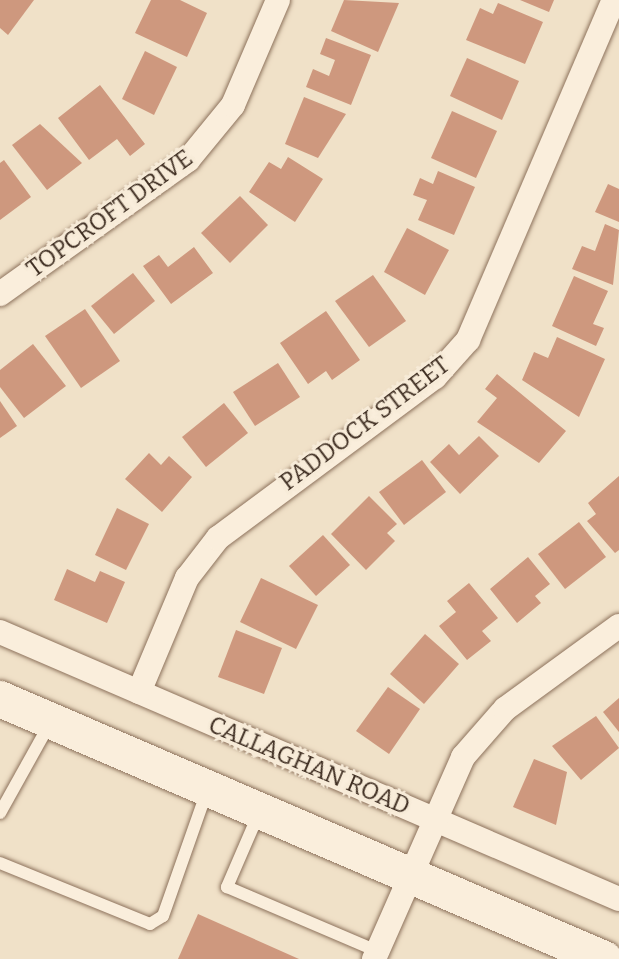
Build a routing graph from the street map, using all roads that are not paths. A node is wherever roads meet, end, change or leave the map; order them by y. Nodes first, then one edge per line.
1 (278, 0) edge
2 (614, 0) edge
3 (0, 294) edge
4 (619, 626) edge
5 (0, 632) edge
6 (139, 692) junction
7 (0, 699) edge
8 (50, 720) junction
9 (209, 788) junction
10 (260, 811) junction
11 (0, 813) edge
12 (434, 820) junction
13 (0, 863) edge
14 (411, 875) junction
15 (619, 899) edge
16 (376, 955) edge
17 (604, 959) edge

1 - 3 street, TOPCROFT DRIVE
2 - 6 street, PADDOCK STREET
4 - 12 street
5 - 6 street, CALLAGHAN ROAD
6 - 12 street, CALLAGHAN ROAD
7 - 8 main road
8 - 9 main road
8 - 11 lane
9 - 10 main road
9 - 13 lane
10 - 14 main road
10 - 16 lane
12 - 14 street
12 - 15 street, CALLAGHAN ROAD
14 - 16 street
14 - 17 main road

